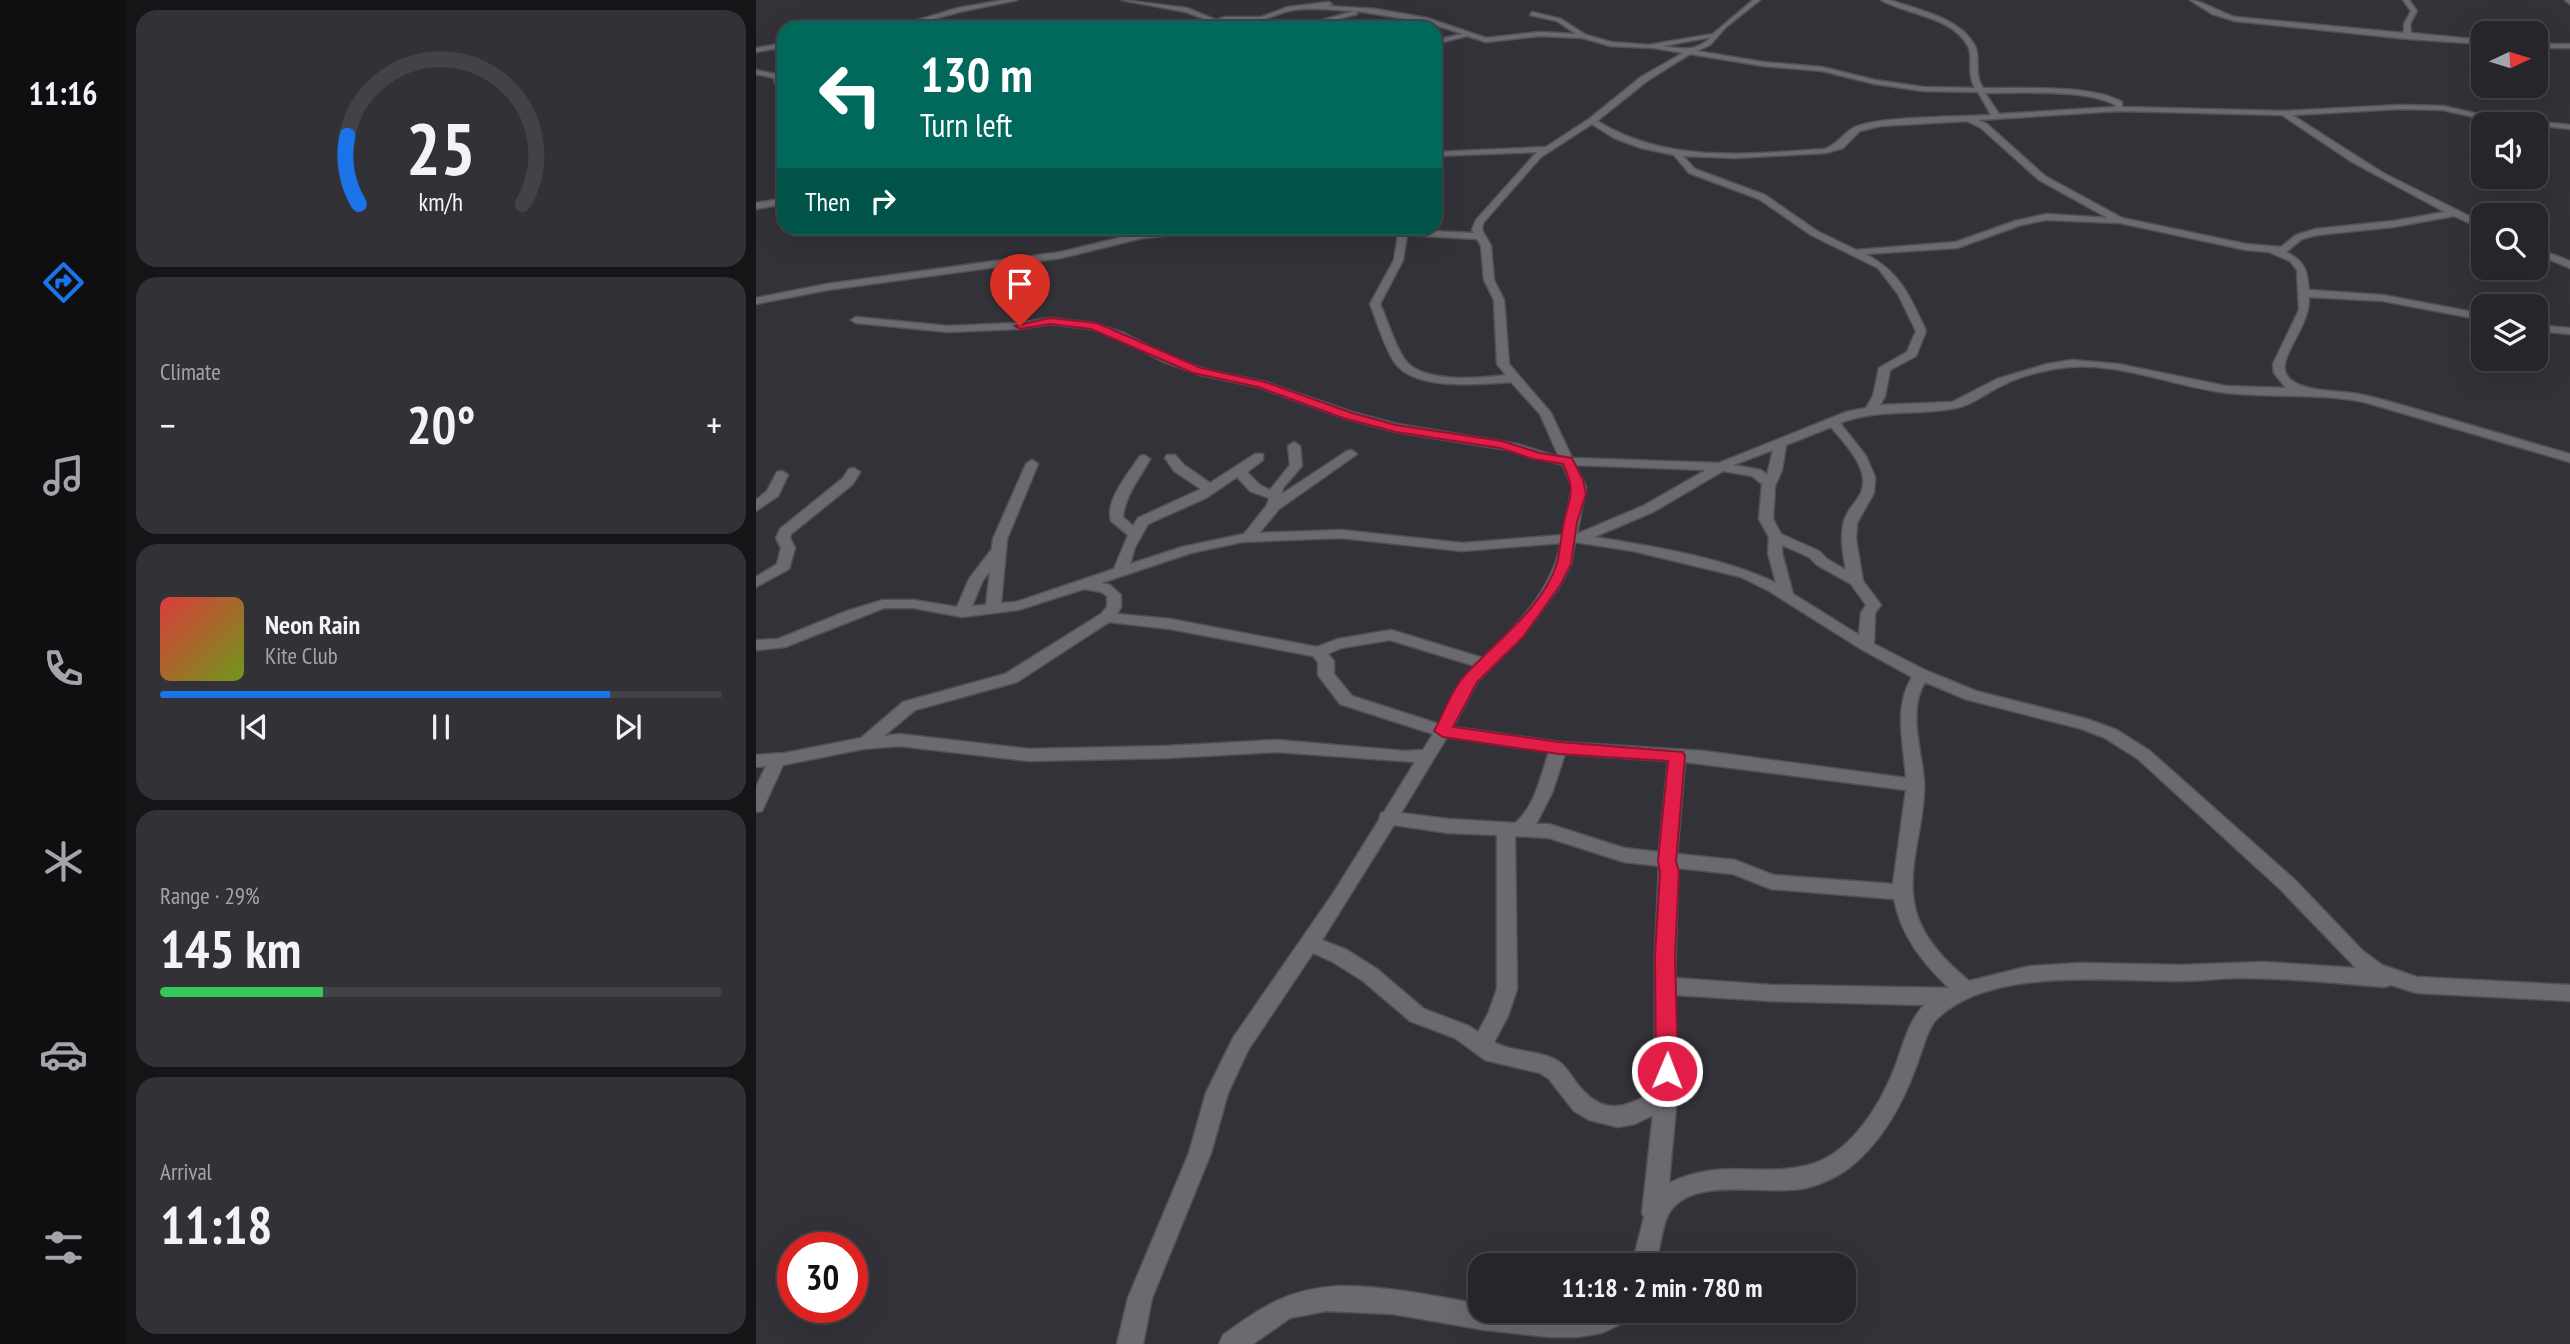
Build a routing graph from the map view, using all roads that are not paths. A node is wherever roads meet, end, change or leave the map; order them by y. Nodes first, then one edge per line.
1 (1014, 0) edge
2 (1125, 0) edge
3 (1345, 0) edge
4 (1757, 0) edge
5 (1884, 0) edge
6 (2193, 0) edge
7 (2406, 0) edge
8 (1318, 7) junction
9 (1363, 10) junction
10 (1532, 14) dead end
11 (1213, 20) joint
12 (1239, 20) junction
13 (919, 21) edge
14 (1244, 21) edge
15 (1323, 21) edge
16 (1430, 21) edge
17 (1442, 26) edge
18 (1715, 34) junction
19 (1470, 36) junction
20 (1584, 36) junction
21 (2408, 37) junction
22 (1442, 41) edge
23 (2471, 41) edge
24 (777, 46) edge
25 (2548, 46) edge
26 (2570, 46) edge
27 (1657, 47) junction
28 (756, 50) edge
29 (1688, 52) junction
30 (756, 72) edge
31 (777, 77) edge
32 (1980, 91) junction
33 (2118, 109) junction
34 (2284, 113) junction
35 (1996, 116) junction
36 (1964, 118) junction
37 (1592, 121) junction
38 (2570, 127) edge
39 (1546, 149) junction
40 (1442, 154) edge
41 (1677, 155) junction
42 (777, 202) edge
43 (756, 206) edge
44 (2455, 213) junction
45 (2119, 220) junction
46 (2471, 220) edge
47 (1442, 234) edge
48 (1126, 235) edge
49 (1403, 235) edge
50 (1478, 236) junction
51 (2273, 250) junction
52 (1856, 252) junction
53 (2548, 256) edge
54 (2570, 265) edge
55 (2302, 293) junction
56 (756, 301) edge
57 (2471, 315) edge
58 (856, 320) dead end
59 (2548, 329) edge
60 (2570, 331) edge
61 (1515, 378) junction
62 (2298, 391) junction
63 (1871, 410) junction
64 (1833, 422) junction
65 (1780, 445) junction
66 (1294, 446) dead end
67 (1352, 454) dead end
68 (1259, 457) dead end
69 (1171, 458) dead end
70 (2570, 458) edge
71 (1144, 459) dead end
72 (1567, 461) junction
73 (1032, 464) dead end
74 (1719, 467) junction
75 (1241, 469) junction
76 (854, 472) dead end
77 (782, 475) dead end
78 (1769, 483) junction
79 (1210, 489) junction
80 (1274, 501) junction
81 (756, 507) edge
82 (1135, 534) junction
83 (1248, 537) junction
84 (1776, 537) junction
85 (1573, 539) junction
86 (998, 551) junction
87 (1120, 573) junction
88 (1856, 581) junction
89 (756, 583) edge
90 (1084, 585) junction
91 (1787, 597) junction
92 (993, 610) junction
93 (962, 612) junction
94 (1106, 617) junction
95 (780, 643) junction
96 (756, 645) edge
97 (1867, 646) junction
98 (1318, 652) junction
99 (756, 660) edge
100 (1487, 664) junction
101 (1920, 675) junction
102 (1443, 731) junction
103 (863, 743) junction
104 (1559, 748) junction
105 (1427, 756) junction
106 (1677, 756) junction
107 (777, 760) junction
108 (756, 761) edge
109 (1915, 785) junction
110 (756, 806) edge
111 (1387, 818) junction
112 (1513, 828) junction
113 (1667, 861) junction
114 (1901, 892) junction
115 (1311, 944) junction
116 (2397, 980) junction
117 (1666, 986) junction
118 (2570, 993) edge
119 (1959, 994) junction
120 (1482, 1045) junction
121 (1667, 1097) junction
122 (1653, 1222) junction
123 (1647, 1253) edge
124 (1468, 1313) edge
125 (1539, 1323) edge
126 (1583, 1323) edge
127 (1130, 1344) edge
128 (1232, 1344) edge

1 - 13 street
2 - 11 street
3 - 8 street
4 - 18 street
5 - 32 street
6 - 21 street
7 - 21 street
8 - 9 street
8 - 12 street
9 - 15 street
9 - 16 street
10 - 20 street
11 - 12 street
12 - 14 street
17 - 19 street
18 - 27 street
18 - 29 street
19 - 20 street
19 - 22 street
20 - 27 street
21 - 23 street
24 - 28 street
25 - 26 street
27 - 29 street
29 - 32 street
29 - 37 street
30 - 31 street
32 - 33 street
32 - 35 street
33 - 34 street
33 - 35 street
34 - 38 street
34 - 44 street
35 - 36 street
36 - 41 street
36 - 45 street
37 - 39 street
37 - 41 street
39 - 40 street
39 - 50 street
41 - 52 street
42 - 43 street
44 - 46 street
44 - 51 street
45 - 51 street
45 - 52 street
47 - 50 street
48 - 56 street
49 - 61 street
50 - 61 street
51 - 55 street
52 - 63 street
53 - 54 street
55 - 57 street
55 - 62 street
58 - 72 street
59 - 60 street
61 - 72 street
62 - 63 street
62 - 70 street
63 - 64 street
64 - 65 street
64 - 88 street
65 - 74 street
65 - 78 street
66 - 80 street
67 - 80 street
68 - 75 street
69 - 79 street
71 - 82 street
72 - 74 street
72 - 85 street
73 - 86 street
74 - 78 street
74 - 85 street
75 - 79 street
75 - 80 street
76 - 89 street
77 - 81 street
78 - 84 street
79 - 82 street
80 - 83 street
82 - 87 street
83 - 85 street
83 - 87 street
84 - 88 street
84 - 91 street
85 - 91 street
85 - 100 street
86 - 92 street
86 - 93 street
87 - 90 street
88 - 97 street
90 - 92 street
90 - 94 street
91 - 97 street
92 - 93 street
93 - 95 street
94 - 98 street
94 - 103 street
95 - 96 street
95 - 99 street
97 - 101 street
98 - 100 street
98 - 102 street
100 - 102 street
101 - 109 street
101 - 116 street
102 - 104 street
102 - 105 street
103 - 105 street
103 - 107 street
104 - 106 street
104 - 112 street
105 - 111 street
106 - 109 street
106 - 113 street
107 - 108 street
107 - 110 street
109 - 114 street
111 - 112 street
111 - 115 street
112 - 113 street
112 - 120 street
113 - 114 street
113 - 117 street
114 - 119 street
115 - 120 street
115 - 127 street
116 - 118 street
116 - 119 street
117 - 119 street
117 - 121 street
119 - 122 street
120 - 121 street
121 - 122 street
122 - 123 street
124 - 128 street
125 - 126 street

